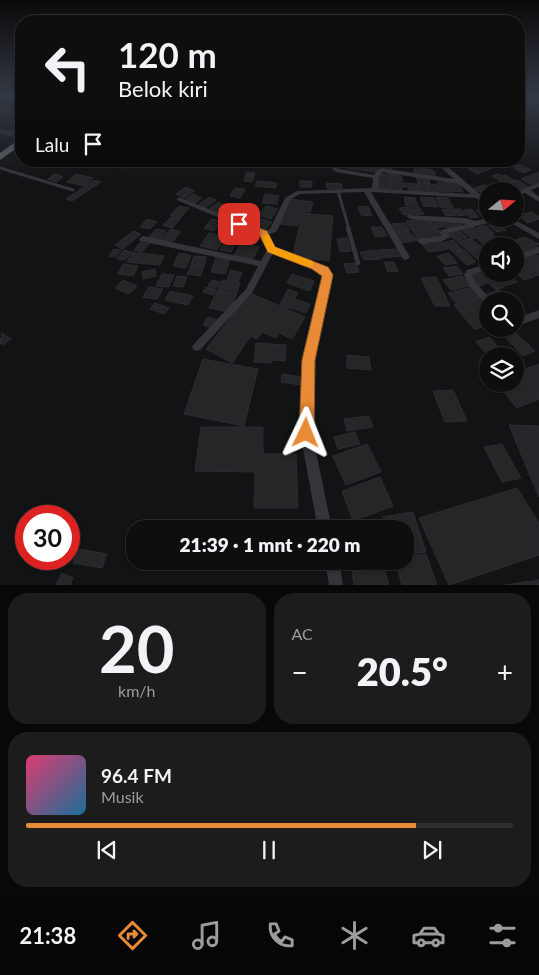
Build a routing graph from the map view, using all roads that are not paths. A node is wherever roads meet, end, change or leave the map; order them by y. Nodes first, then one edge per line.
1 (15, 146) edge
2 (15, 155) edge
3 (0, 157) edge
4 (0, 163) edge
5 (335, 167) edge
6 (444, 167) edge
7 (0, 168) edge
8 (376, 177) junction
9 (461, 182) junction
10 (539, 185) edge
11 (73, 190) dead end
12 (366, 190) junction
13 (526, 190) joint
14 (338, 191) junction
15 (375, 191) junction
16 (476, 196) junction
17 (479, 198) edge
18 (179, 199) dead end
19 (539, 200) edge
20 (411, 217) dead end
21 (479, 223) edge
22 (475, 224) junction
23 (524, 228) edge
24 (264, 234) junction
25 (539, 236) edge
26 (143, 239) dead end
27 (420, 241) dead end
28 (271, 250) junction
29 (539, 250) edge
30 (524, 256) edge
31 (406, 257) dead end
32 (358, 263) dead end
33 (263, 264) junction
34 (479, 270) edge
35 (479, 292) edge
36 (539, 314) edge
37 (524, 320) edge
38 (197, 347) dead end
39 (323, 520) edge
40 (334, 570) edge
41 (336, 585) edge

1 - 3 highway
2 - 4 highway
5 - 8 street
6 - 9 street
7 - 11 lane
8 - 9 street
8 - 15 street
9 - 16 street
10 - 13 street
12 - 14 street
12 - 15 street
12 - 31 street
13 - 19 street
14 - 24 street
14 - 32 lane
15 - 16 street
16 - 17 street
18 - 24 street
20 - 22 street
21 - 22 street
22 - 27 street
23 - 25 street
24 - 28 street
26 - 33 street
28 - 33 street
28 - 39 street
29 - 30 street
33 - 38 street
34 - 35 street
36 - 37 street
40 - 41 street

